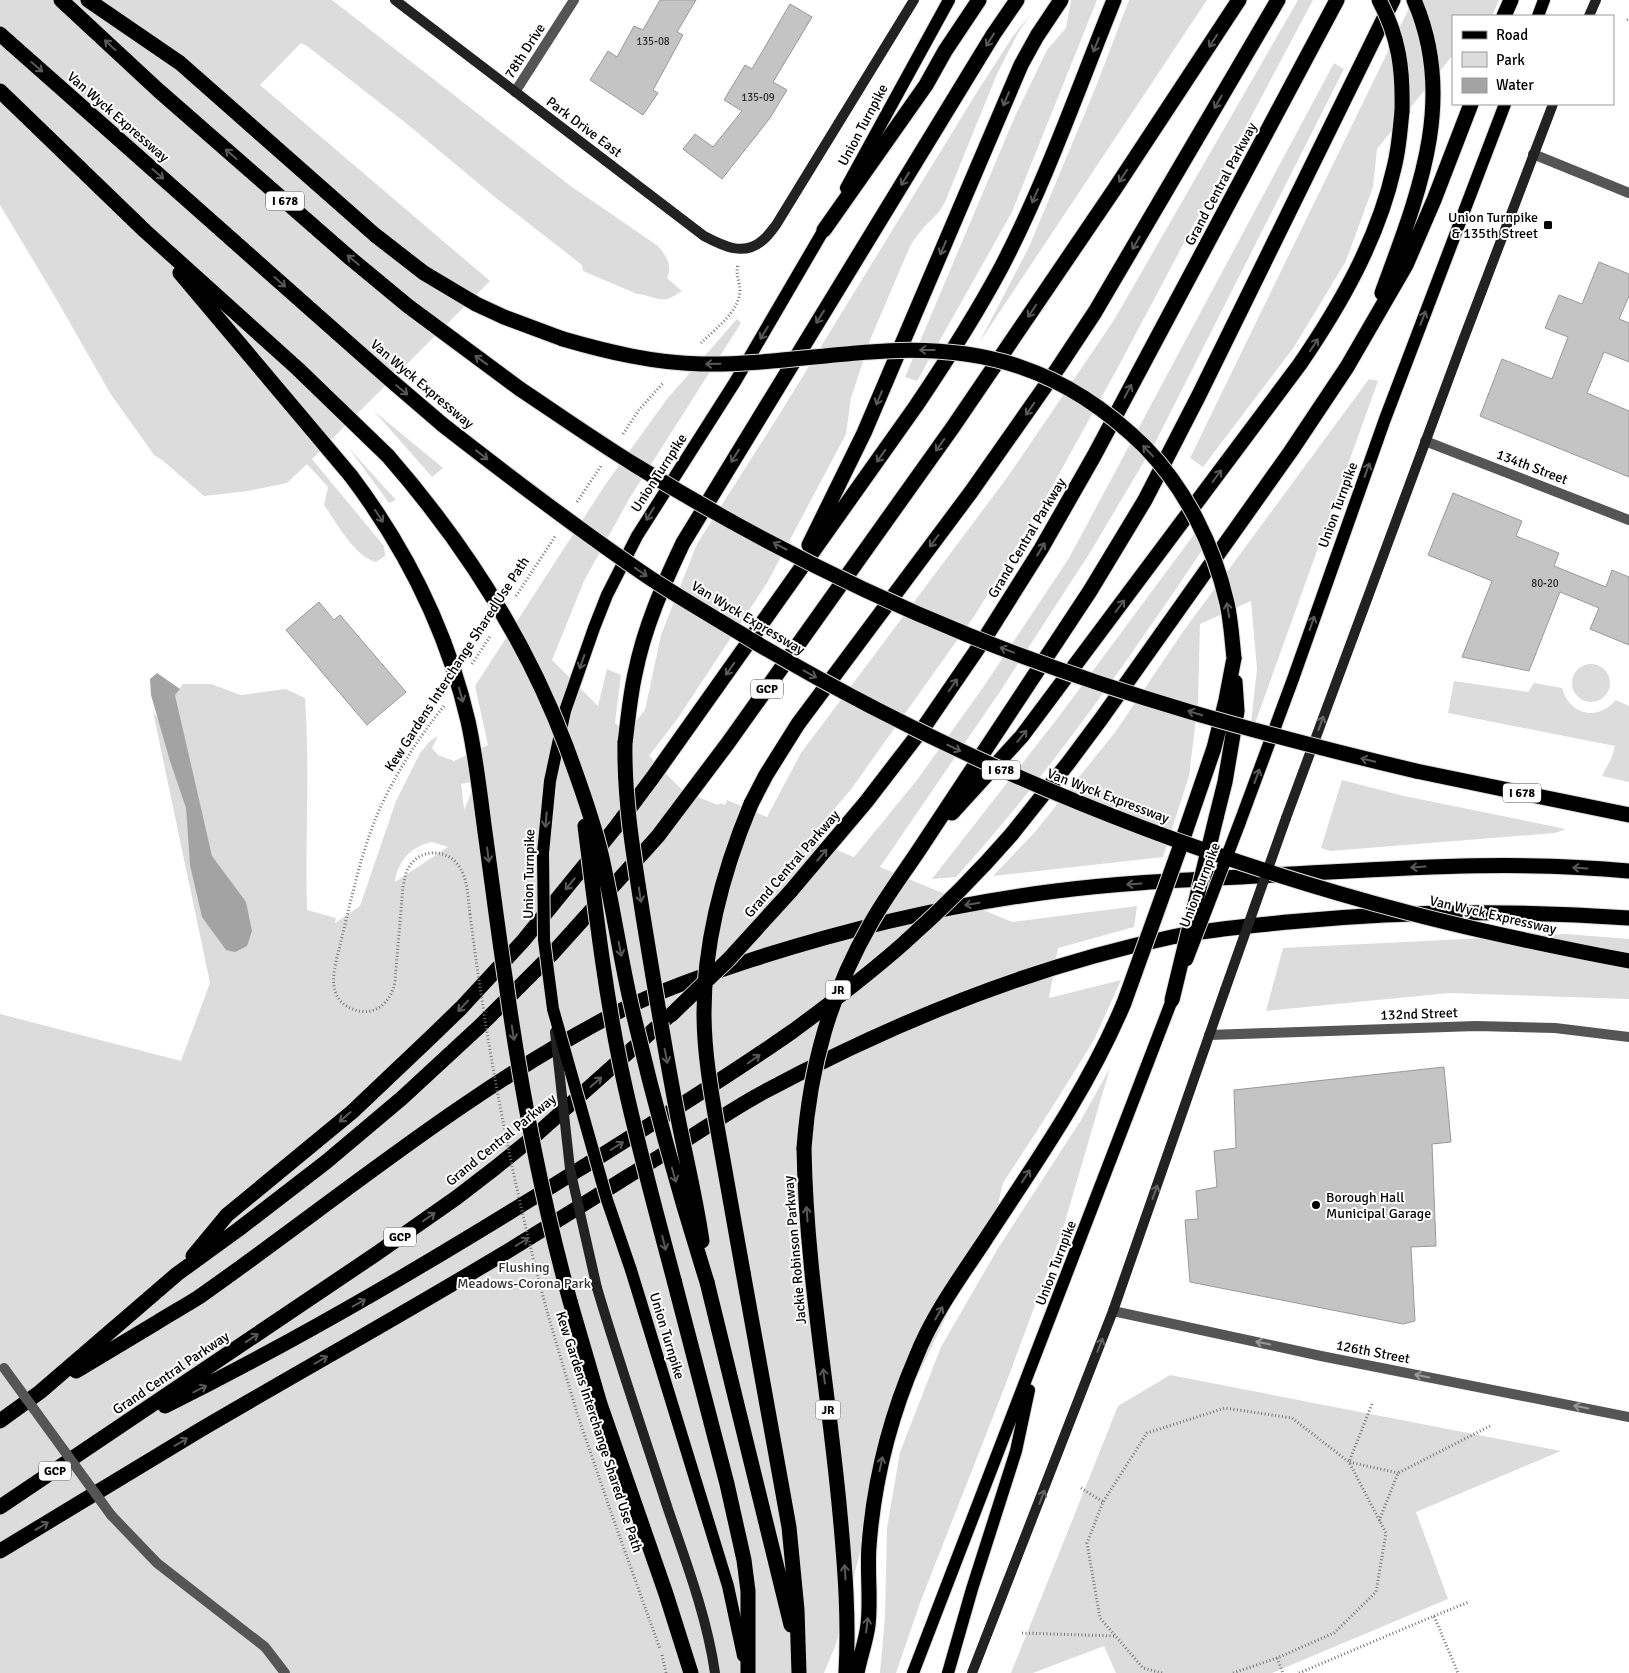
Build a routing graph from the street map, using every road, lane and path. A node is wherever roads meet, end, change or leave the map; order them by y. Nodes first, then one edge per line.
1 (62, 0) edge
2 (88, 0) edge
3 (394, 0) edge
4 (574, 0) edge
5 (914, 0) edge
6 (949, 0) edge
7 (979, 0) edge
8 (1017, 0) edge
9 (1114, 0) edge
10 (1239, 0) edge
11 (1278, 0) edge
12 (1337, 0) edge
13 (1378, 0) edge
14 (1393, 0) edge
15 (1414, 0) edge
16 (1510, 0) edge
17 (1544, 0) edge
18 (1596, 0) edge
19 (1058, 5) edge
20 (1504, 15) edge
21 (1538, 15) edge
22 (1589, 15) edge
23 (0, 34) edge
24 (0, 91) edge
25 (515, 92) junction
26 (1471, 105) edge
27 (1505, 105) edge
28 (1553, 105) edge
29 (1533, 154) junction
30 (1629, 193) edge
31 (824, 230) junction
32 (145, 231) junction
33 (764, 239) joint
34 (736, 272) dead end
35 (1368, 330) junction
36 (698, 346) dead end
37 (666, 379) dead end
38 (622, 435) dead end
39 (1425, 441) junction
40 (603, 463) dead end
41 (572, 509) dead end
42 (1629, 520) edge
43 (556, 534) dead end
44 (514, 599) dead end
45 (779, 601) junction
46 (493, 632) dead end
47 (1234, 658) junction
48 (472, 664) dead end
49 (446, 705) dead end
50 (579, 782) junction
51 (1629, 815) edge
52 (919, 850) junction
53 (1629, 871) edge
54 (1629, 918) edge
55 (1629, 961) edge
56 (1172, 1000) junction
57 (553, 1009) junction
58 (1209, 1035) junction
59 (1629, 1037) edge
60 (177, 1274) junction
61 (707, 1282) junction
62 (1113, 1311) junction
63 (1038, 1351) junction
64 (2, 1365) edge
65 (40, 1392) junction
66 (1372, 1404) dead end
67 (1629, 1417) edge
68 (0, 1421) edge
69 (1490, 1426) dead end
70 (110, 1434) junction
71 (1349, 1462) junction
72 (1398, 1474) junction
73 (1081, 1488) dead end
74 (1103, 1502) junction
75 (0, 1507) edge
76 (1379, 1521) junction
77 (0, 1551) edge
78 (1469, 1602) dead end
79 (1434, 1616) junction
80 (1022, 1633) dead end
81 (1116, 1636) junction
82 (799, 1657) junction
83 (1277, 1658) junction
84 (285, 1673) edge
85 (666, 1673) edge
86 (691, 1673) edge
87 (715, 1673) edge
88 (747, 1673) edge
89 (799, 1673) edge
90 (846, 1673) edge
91 (857, 1673) edge
92 (913, 1673) edge
93 (948, 1673) edge
94 (972, 1673) edge
95 (1162, 1673) edge
96 (1232, 1673) edge
97 (1282, 1673) edge
98 (1299, 1673) edge
99 (1458, 1673) edge

51 -> 1 highway, I 678, bridge
47 -> 2 highway, bridge
3 - 25 main road, Park Drive East
4 - 25 street, 78th Drive
5 - 33 main road, Union Turnpike
6 - 31 main road, Union Turnpike
7 - 31 highway
8 -> 61 highway, bridge
9 -> 45 highway
10 -> 60 highway, GCP
11 -> 82 highway, bridge
70 -> 12 highway, Grand Central Parkway / GCP, bridge
52 -> 13 highway, bridge
14 - 52 highway
15 - 35 highway
16 - 20 highway
17 - 21 main road
18 - 22 main road
19 -> 45 highway
23 -> 55 highway, Van Wyck Expressway / I 678, bridge
24 - 32 highway
25 - 33 main road, Park Drive East
26 - 35 highway
56 -> 27 main road, Union Turnpike, bridge
28 - 29 main road
29 - 30 street
29 - 39 main road
31 -> 57 main road, Union Turnpike, bridge
32 - 50 highway, bridge
32 -> 86 highway, bridge
34 - 36 path
70 -> 35 highway, bridge
37 - 38 path
39 - 42 street, 134th Street
58 -> 39 main road, bridge
40 - 41 path
43 - 44 path, Kew Gardens Interchange Shared Use Path
45 -> 60 highway
46 - 48 path, Kew Gardens Interchange Shared Use Path
47 - 56 highway, bridge
91 -> 47 highway, bridge
49 - 85 path, Kew Gardens Interchange Shared Use Path, bridge
50 -> 61 highway, bridge
50 -> 88 highway, bridge
90 -> 52 highway, Jackie Robinson Parkway / JR, bridge
53 -> 65 highway
77 -> 54 highway
56 - 63 main road, Union Turnpike
57 - 87 main road, Union Turnpike, bridge
57 - 88 main road, Union Turnpike, bridge
58 - 59 street, 132nd Street
62 -> 58 main road
60 - 65 highway, GCP
61 - 82 highway
67 -> 62 street, 126th Street
94 -> 62 main road
63 - 92 main road, Union Turnpike
63 - 93 main road
64 - 84 street, bridge
65 - 68 highway, GCP
66 - 71 path
69 - 72 path
70 - 75 highway, Grand Central Parkway / GCP
71 - 72 path
71 - 74 path
71 - 76 path
72 - 76 path
73 - 74 path
74 - 81 path
76 - 83 path
78 - 79 path
79 - 98 path
79 - 99 path
80 - 81 path
81 - 95 path
82 - 89 highway
83 - 96 path
83 - 97 path

